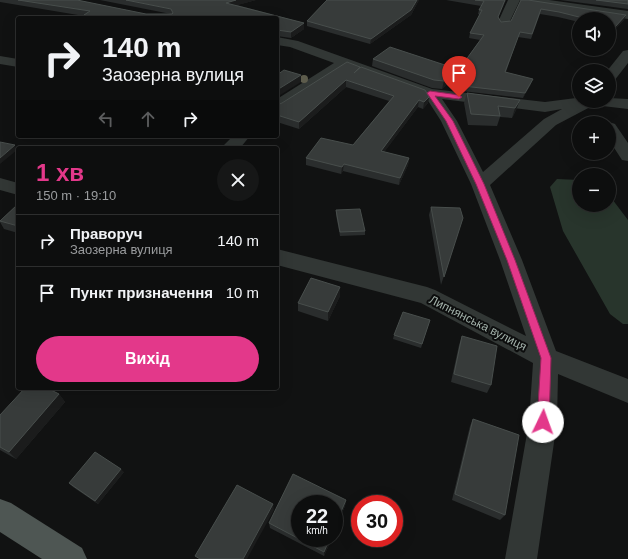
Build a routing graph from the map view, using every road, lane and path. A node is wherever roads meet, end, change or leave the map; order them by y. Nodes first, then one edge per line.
1 (514, 0) edge
2 (525, 0) edge
3 (628, 15) edge
4 (504, 22) edge
5 (279, 41) edge
6 (628, 54) edge
7 (0, 60) edge
8 (345, 62) junction
9 (16, 63) edge
10 (616, 69) edge
11 (430, 93) junction
12 (572, 103) edge
13 (616, 103) edge
14 (628, 104) edge
15 (279, 105) edge
16 (577, 108) edge
17 (240, 138) edge
18 (616, 138) edge
19 (232, 146) edge
20 (628, 156) edge
21 (0, 184) edge
22 (480, 184) junction
23 (16, 188) edge
24 (279, 258) edge
25 (546, 358) junction
26 (628, 391) edge
27 (0, 514) edge
28 (71, 559) edge
29 (521, 559) edge

1 - 4 street
2 - 3 street
5 - 8 street
6 - 10 street
7 - 9 street
8 - 11 street
8 - 15 street
11 - 12 street
11 - 22 street
13 - 14 street
16 - 22 street
17 - 19 street
18 - 20 street
21 - 23 street
22 - 25 street
24 - 25 street, Липнянська вулиця
25 - 26 street, Липнянська вулиця
25 - 29 street
27 - 28 main road

